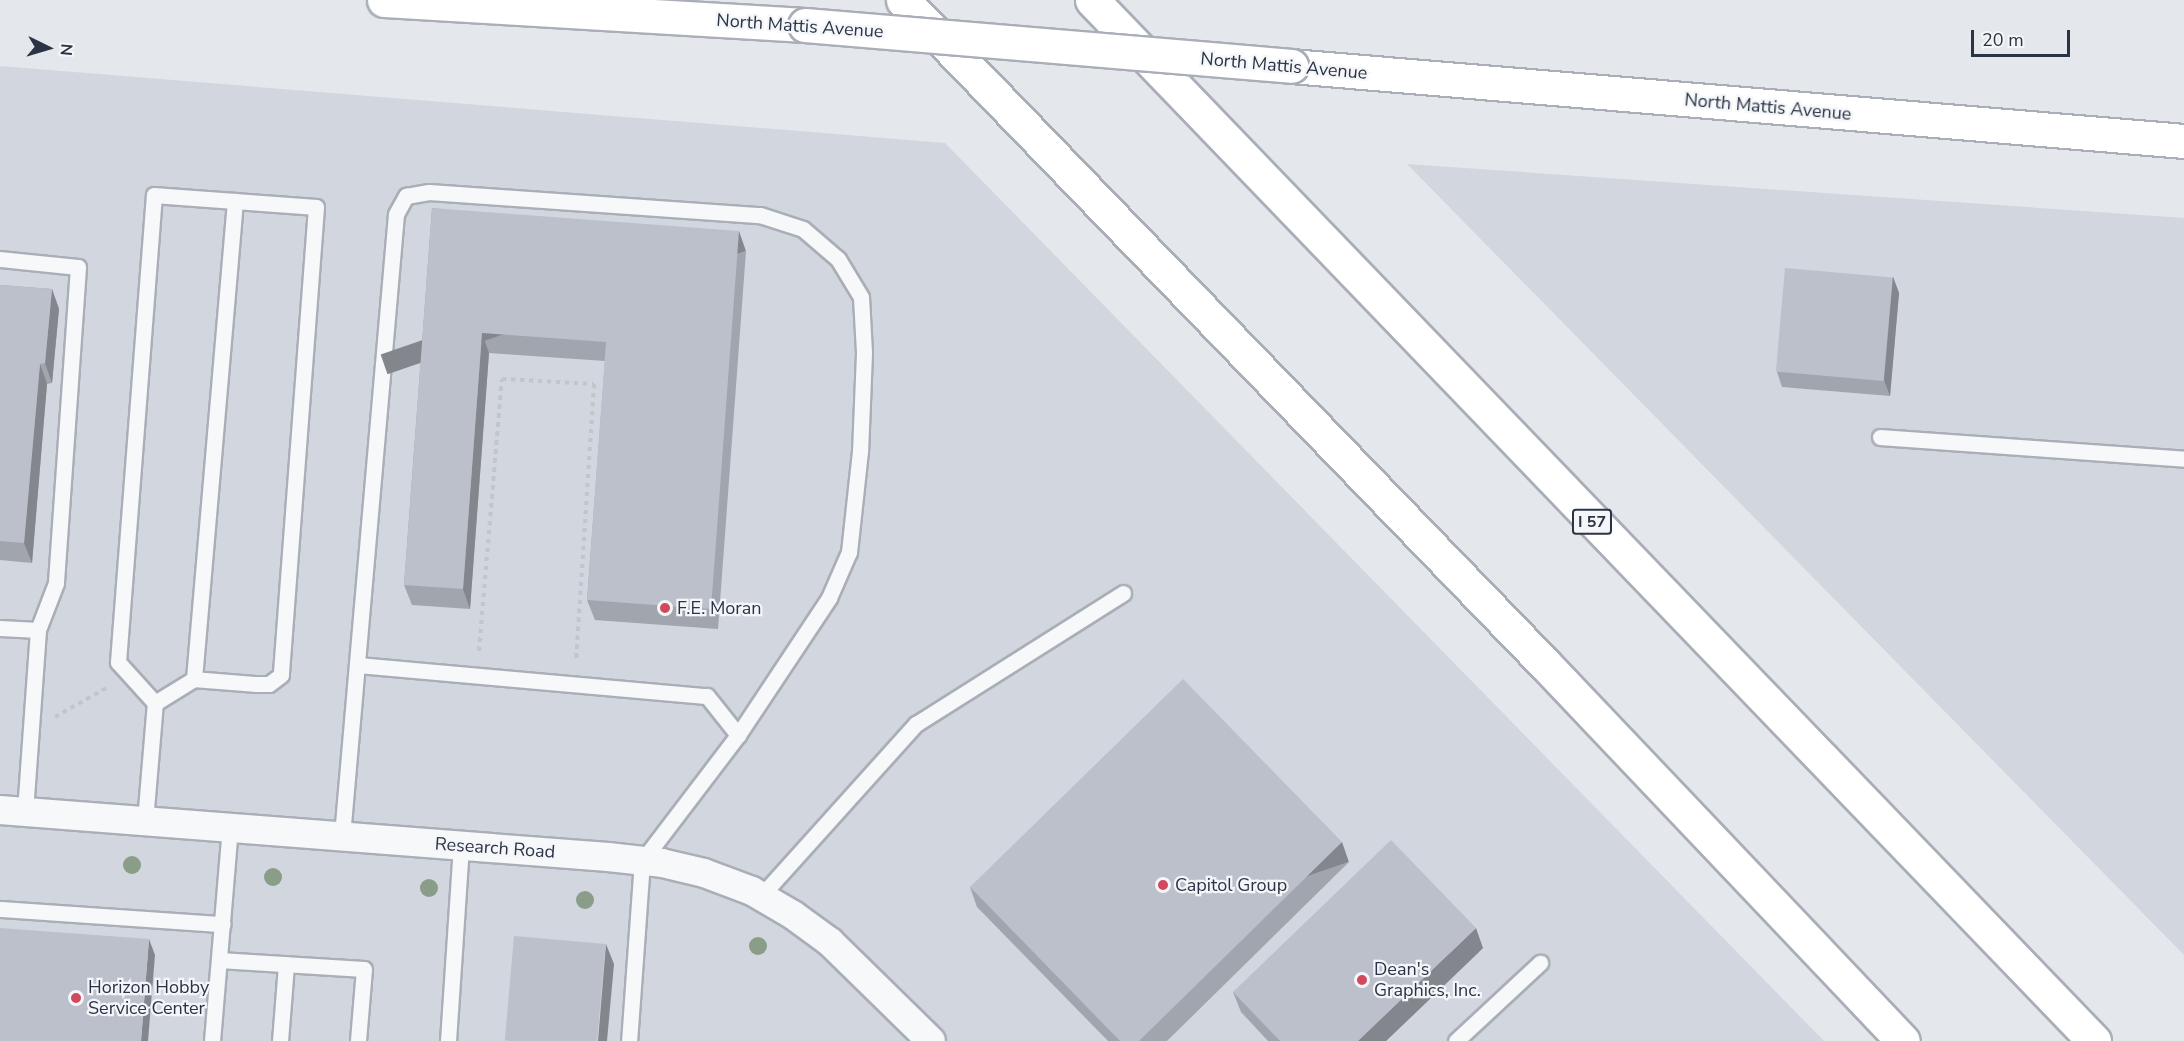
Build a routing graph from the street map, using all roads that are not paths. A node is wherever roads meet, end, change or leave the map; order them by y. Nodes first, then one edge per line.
1 (384, 0) edge
2 (903, 0) edge
3 (1092, 0) edge
4 (2184, 141) edge
5 (235, 201) junction
6 (0, 259) edge
7 (1880, 437) dead end
8 (2184, 459) edge
9 (1123, 593) dead end
10 (0, 628) edge
11 (38, 630) junction
12 (357, 665) junction
13 (194, 679) junction
14 (155, 703) junction
15 (738, 735) junction
16 (13, 811) edge
17 (145, 821) junction
18 (230, 828) junction
19 (342, 836) junction
20 (461, 846) junction
21 (642, 861) junction
22 (761, 896) junction
23 (0, 909) edge
24 (222, 924) junction
25 (219, 960) junction
26 (1540, 963) dead end
27 (286, 964) junction
28 (212, 1041) edge
29 (280, 1041) edge
30 (358, 1041) edge
31 (448, 1041) edge
32 (629, 1041) edge
33 (931, 1041) edge
34 (1456, 1041) edge
35 (1903, 1041) edge
36 (2094, 1041) edge

1 - 4 main road, North Mattis Avenue, bridge
2 - 35 main road
3 - 36 main road, I 57
5 - 13 lane
5 - 13 lane
5 - 14 lane
6 - 11 lane
7 - 8 lane
9 - 22 lane
10 - 11 lane
11 - 16 lane
12 - 15 lane
12 - 15 lane
12 - 19 lane
13 - 14 lane
14 - 17 lane
15 - 21 lane
16 - 17 street, Research Road
17 - 18 street, Research Road
18 - 19 street, Research Road
18 - 24 lane
19 - 20 street, Research Road
20 - 21 street, Research Road
20 - 31 lane
21 - 22 street, Research Road
21 - 32 lane
22 - 33 street, Research Road
23 - 24 lane
24 - 25 lane
25 - 27 lane
25 - 28 lane
26 - 34 lane
27 - 29 lane
27 - 30 lane

